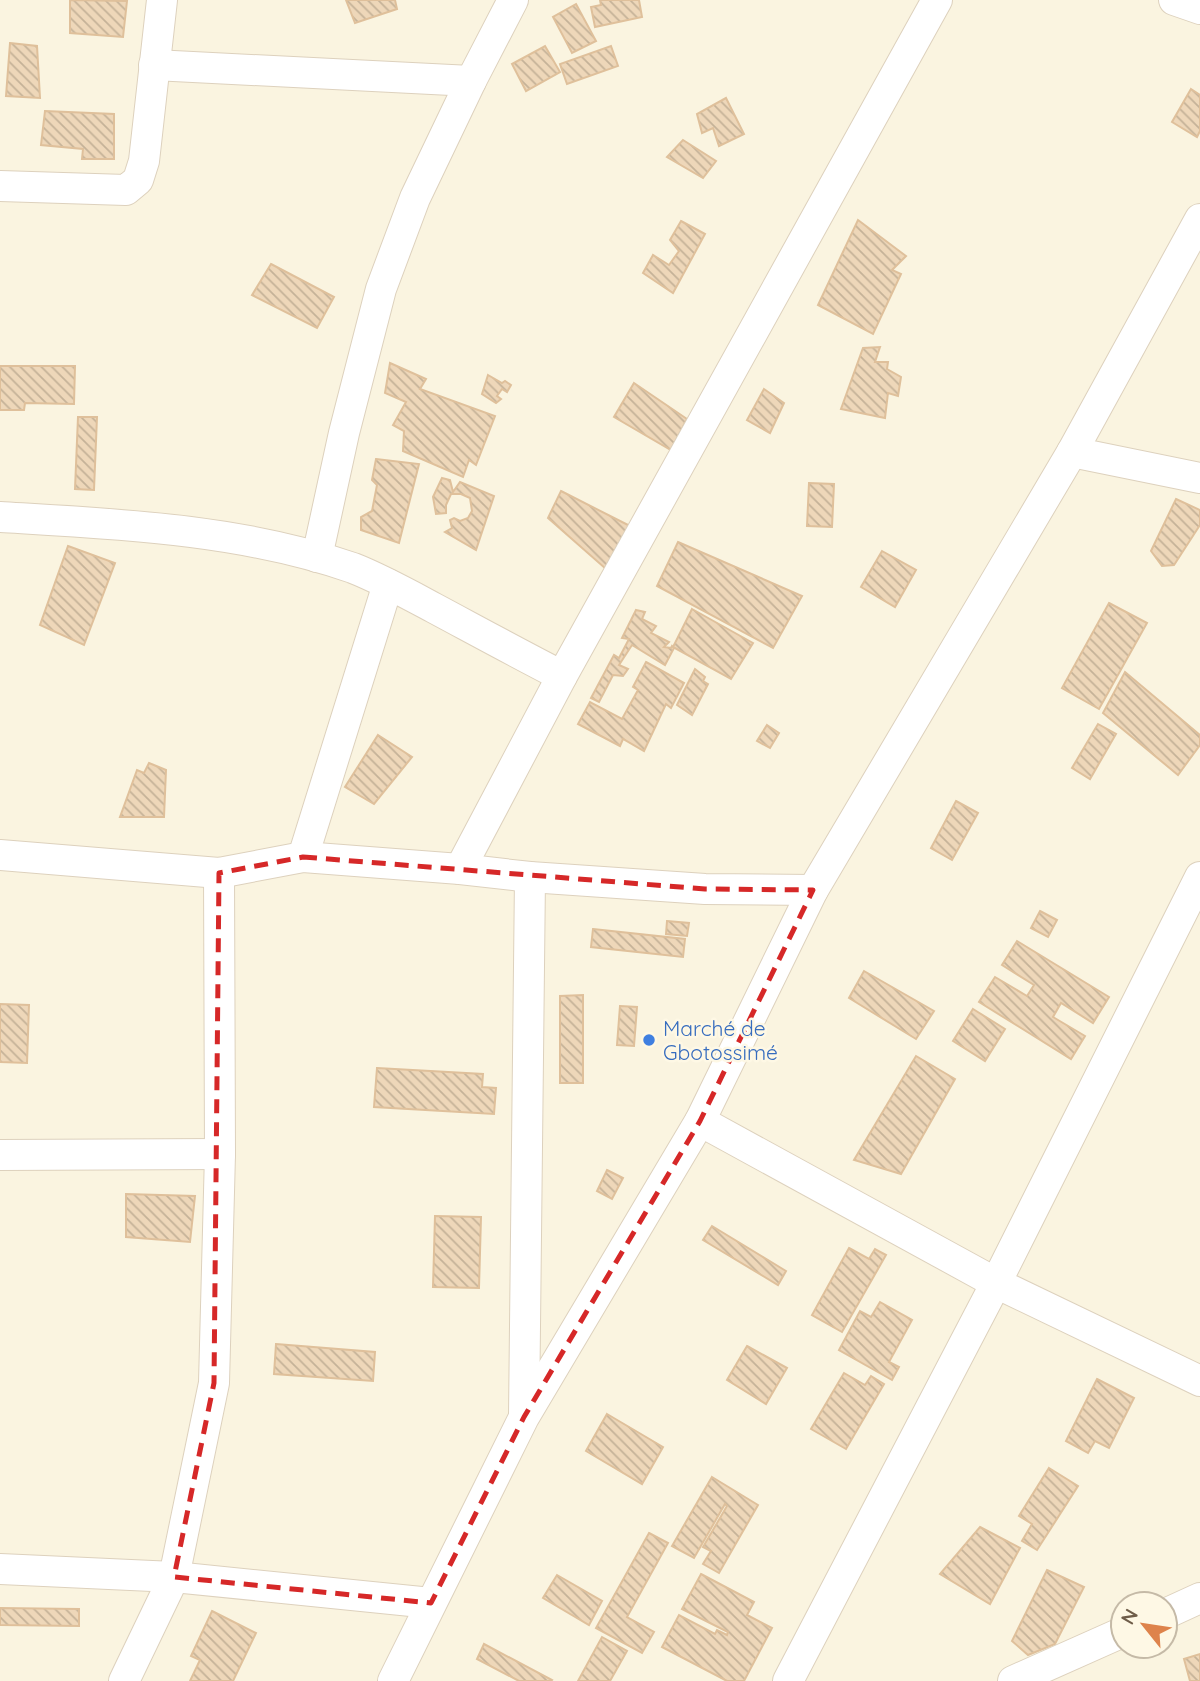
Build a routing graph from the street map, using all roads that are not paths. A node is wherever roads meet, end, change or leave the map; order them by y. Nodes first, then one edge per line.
1 (162, 0) edge
2 (513, 0) edge
3 (937, 0) edge
4 (1174, 0) edge
5 (1200, 9) edge
6 (154, 65) junction
7 (471, 81) junction
8 (0, 186) edge
9 (1200, 219) edge
10 (1073, 452) junction
11 (1200, 478) edge
12 (0, 517) edge
13 (317, 557) junction
14 (388, 584) junction
15 (562, 676) junction
16 (0, 855) edge
17 (303, 857) junction
18 (460, 869) junction
19 (219, 873) junction
20 (530, 877) junction
21 (1200, 877) edge
22 (813, 890) junction
23 (699, 1121) junction
24 (220, 1154) junction
25 (0, 1155) edge
26 (996, 1283) junction
27 (1200, 1381) edge
28 (524, 1417) junction
29 (0, 1569) edge
30 (174, 1577) junction
31 (1200, 1598) edge
32 (431, 1602) junction
33 (1179, 1608) edge
34 (1109, 1638) edge
35 (124, 1681) edge
36 (393, 1681) edge
37 (788, 1681) edge
38 (1013, 1681) edge

1 - 6 street
2 - 7 street
3 - 15 street
4 - 5 street
6 - 7 street
6 - 8 street
7 - 13 street
9 - 10 street
10 - 11 street
10 - 22 street
12 - 13 street
13 - 14 street
14 - 15 street
14 - 17 street
15 - 18 street
16 - 19 street
17 - 18 street
17 - 19 street
18 - 20 street
19 - 24 street
20 - 22 street
20 - 28 street
21 - 26 street
22 - 23 street
23 - 26 street
23 - 28 street
24 - 25 street
24 - 30 street
26 - 27 street
26 - 37 street
28 - 32 street
29 - 30 street
30 - 32 street
30 - 35 street
31 - 33 street
32 - 36 street
34 - 38 street

